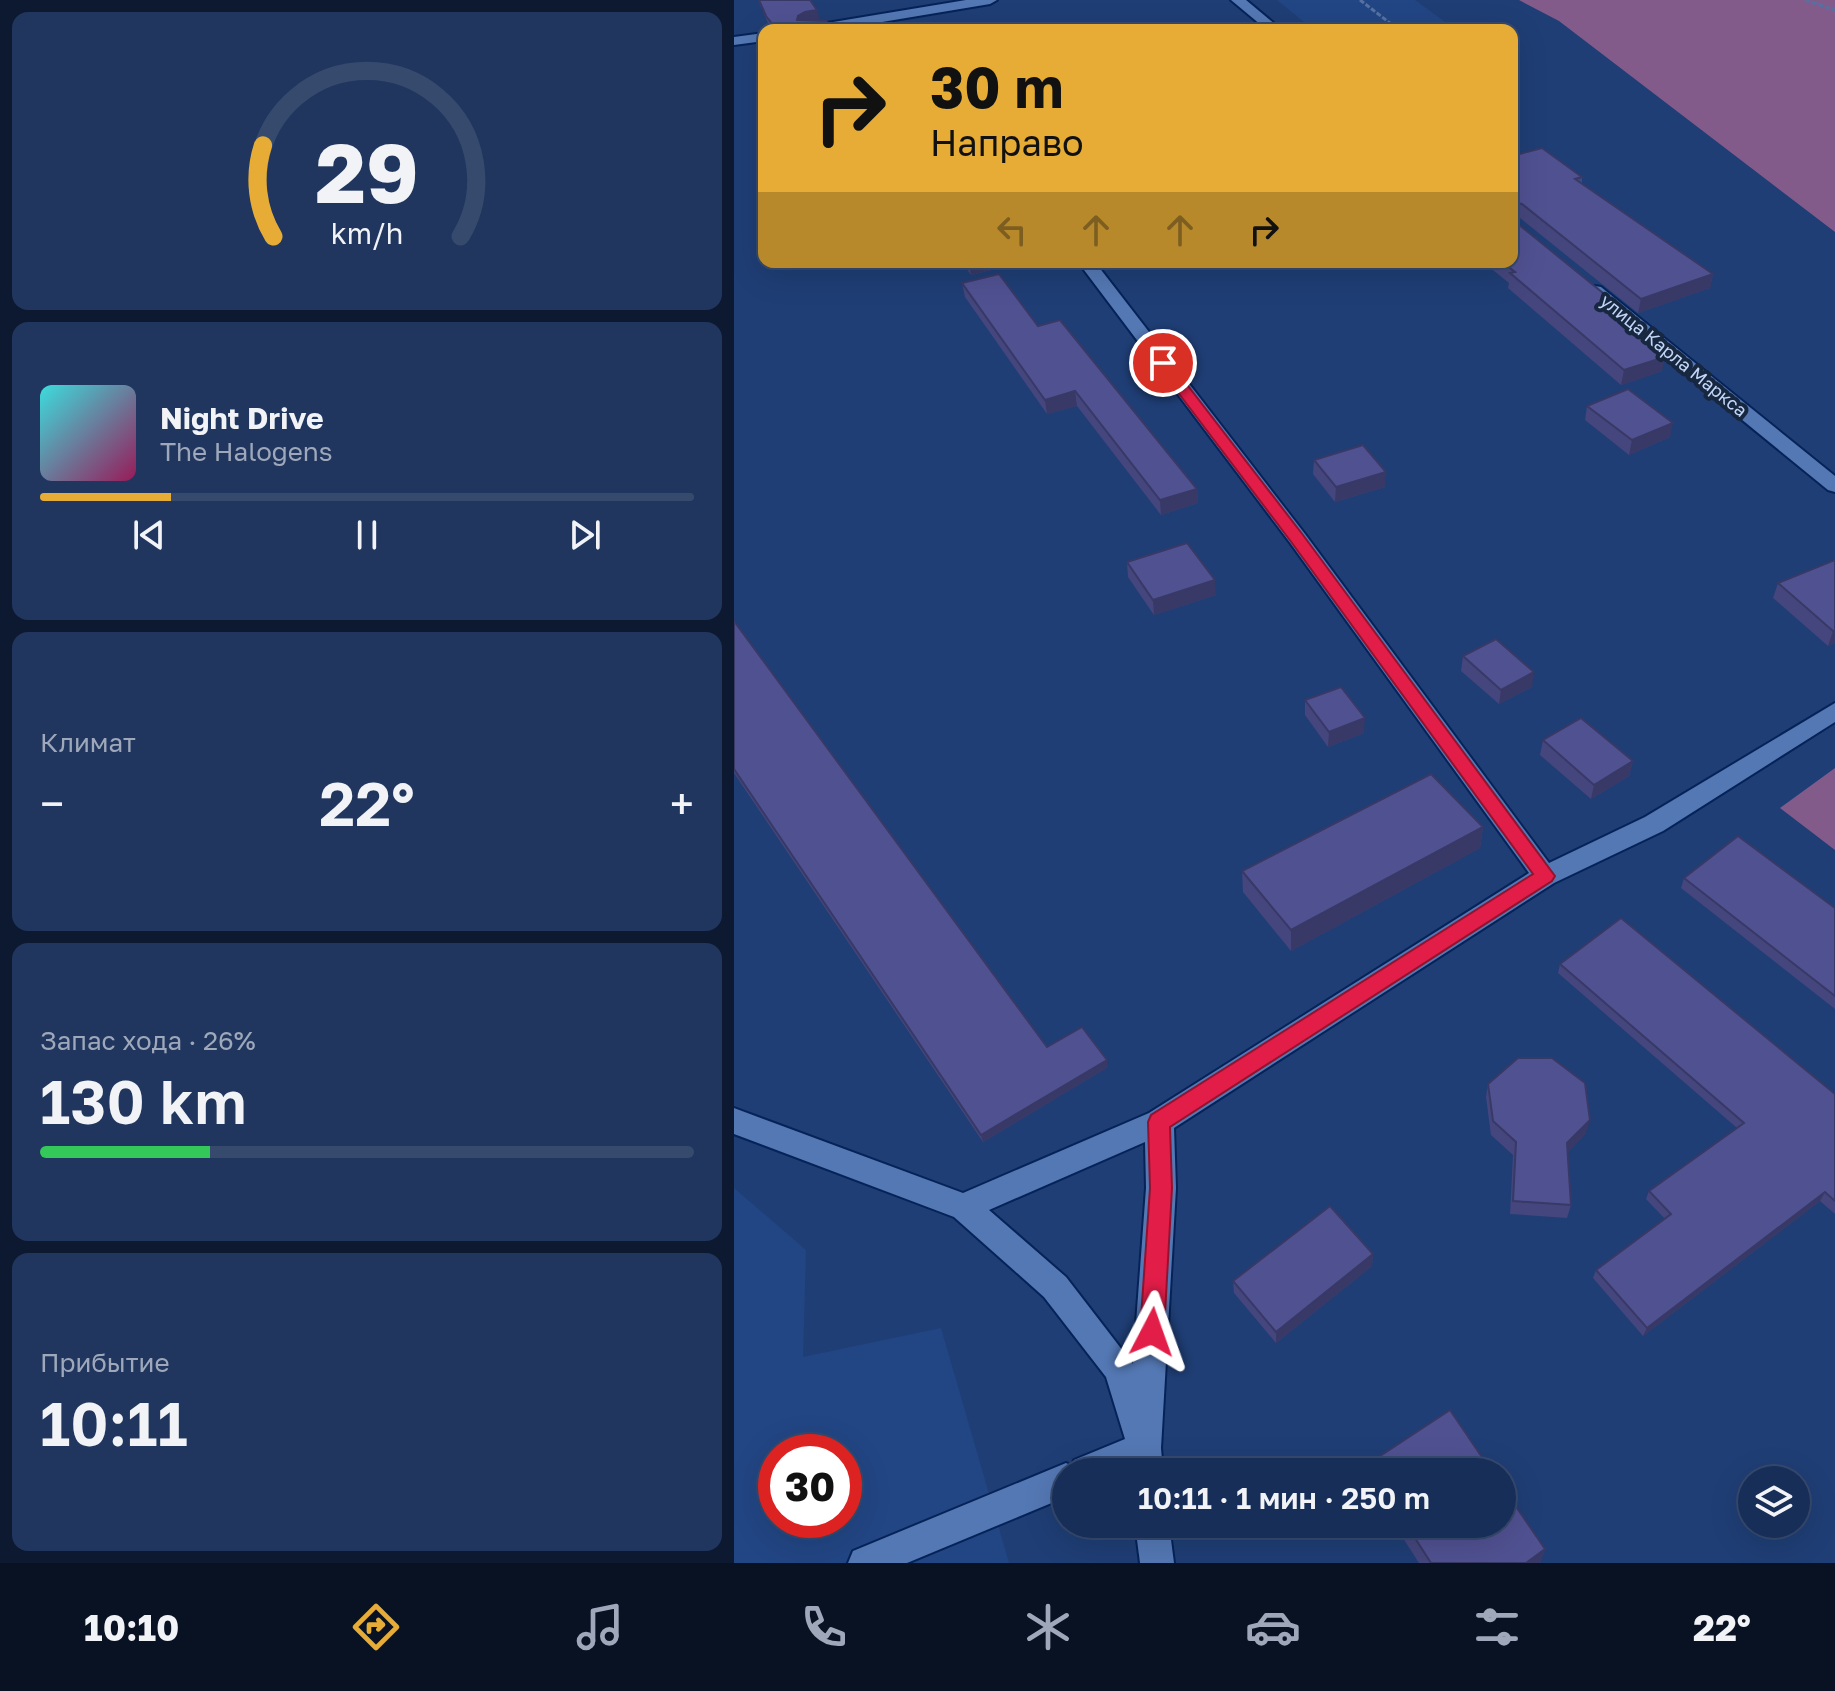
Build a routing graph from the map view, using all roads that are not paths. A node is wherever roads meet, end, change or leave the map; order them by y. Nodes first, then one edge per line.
1 (888, 0) edge
2 (990, 0) edge
3 (1238, 0) edge
4 (899, 16) junction
5 (848, 24) edge
6 (905, 24) edge
7 (1268, 24) edge
8 (758, 38) edge
9 (734, 41) edge
10 (1091, 268) edge
11 (1584, 282) edge
12 (1835, 486) edge
13 (1835, 711) edge
14 (1545, 876) junction
15 (734, 1121) edge
16 (1159, 1122) junction
17 (964, 1207) junction
18 (1144, 1458) edge
19 (1145, 1458) edge
20 (1052, 1486) edge
21 (1154, 1538) edge
22 (865, 1563) edge
23 (1157, 1563) edge

1 - 4 street
2 - 4 street
3 - 7 street
4 - 5 street
4 - 6 street
8 - 9 street
10 - 14 street
11 - 12 street, улица Карла Маркса
13 - 14 street
14 - 16 street
15 - 17 street
16 - 17 street
16 - 19 street
17 - 18 street
20 - 22 street
21 - 23 street

